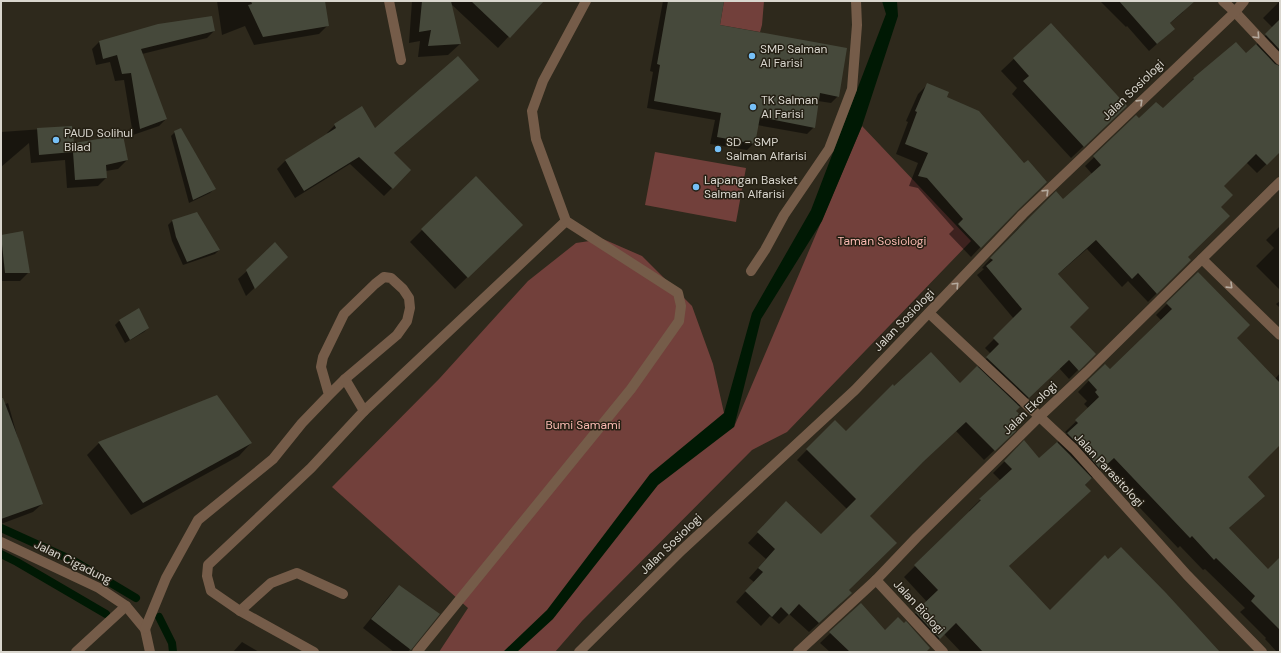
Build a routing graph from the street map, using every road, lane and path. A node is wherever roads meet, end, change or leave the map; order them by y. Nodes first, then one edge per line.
1 (389, 1) edge
2 (586, 1) edge
3 (856, 1) edge
4 (1223, 1) edge
5 (1244, 1) edge
6 (1235, 12) junction
7 (401, 60) dead end
8 (1280, 60) edge
9 (1280, 182) edge
10 (566, 221) junction
11 (1202, 259) junction
12 (750, 271) dead end
13 (929, 313) junction
14 (1280, 335) edge
15 (345, 379) junction
16 (329, 395) junction
17 (364, 411) junction
18 (1039, 417) junction
19 (1, 542) edge
20 (876, 580) junction
21 (343, 594) dead end
22 (126, 606) junction
23 (240, 612) junction
24 (145, 629) junction
25 (76, 652) edge
26 (150, 652) edge
27 (314, 652) edge
28 (417, 652) edge
29 (579, 652) edge
30 (798, 652) edge
31 (943, 652) edge
32 (1262, 652) edge

1 - 7 street
2 - 10 street
3 - 12 street
4 - 6 street
5 - 6 street, Jalan Sosiologi
6 -> 8 street
13 -> 6 street, Jalan Sosiologi
9 - 11 street, Jalan Ekologi
10 - 17 street
10 - 28 street
11 -> 14 street
11 - 18 street, Jalan Ekologi
13 - 18 street, Jalan Parasitologi
13 - 29 street, Jalan Sosiologi
15 - 16 street
15 - 16 street
15 - 17 street
16 - 24 street
17 - 23 street
18 - 20 street, Jalan Ekologi
18 - 32 street, Jalan Parasitologi
19 - 22 street, Jalan Cigadung
20 - 30 street, Jalan Ekologi
20 - 31 street, Jalan Biologi
21 - 23 street
22 - 24 street, Jalan Cigadung
22 - 25 street
23 - 27 street
24 - 26 street, Jalan Cigadung

